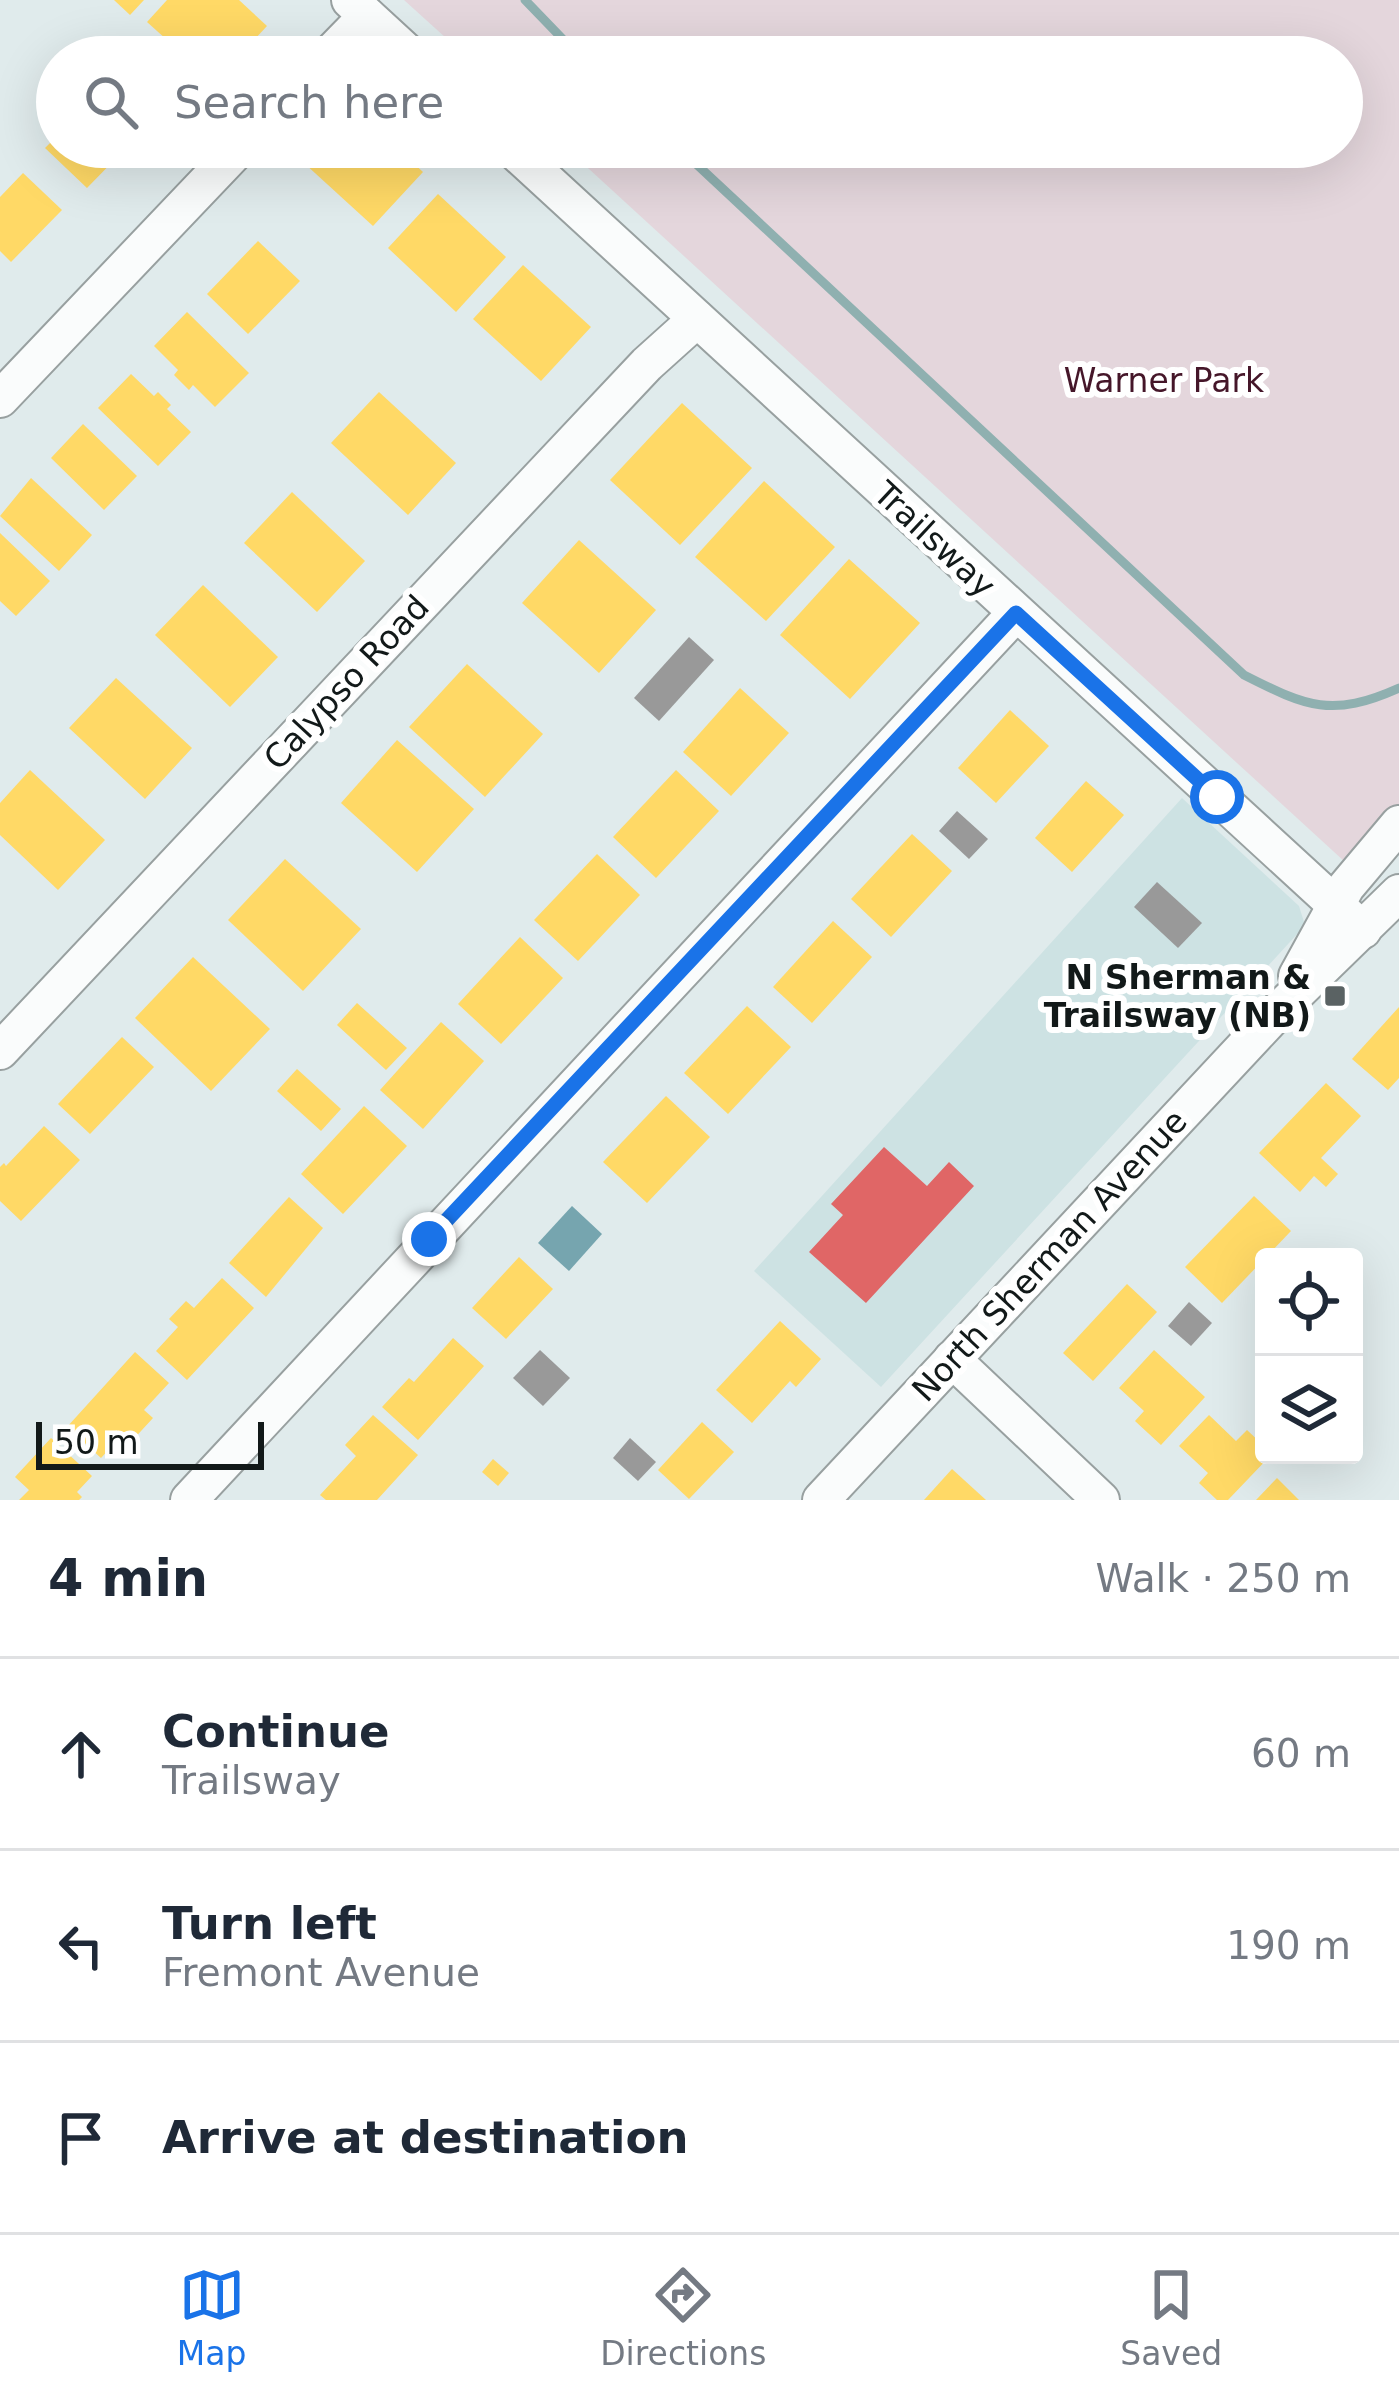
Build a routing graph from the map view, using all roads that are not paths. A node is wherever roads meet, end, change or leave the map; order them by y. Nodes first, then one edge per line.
1 (358, 8) edge
2 (340, 36) edge
3 (389, 36) edge
4 (220, 168) edge
5 (533, 168) edge
6 (697, 319) junction
7 (0, 399) edge
8 (1016, 613) junction
9 (1399, 824) edge
10 (1399, 893) edge
11 (1349, 918) junction
12 (0, 1051) edge
13 (952, 1359) junction
14 (189, 1500) edge
15 (821, 1500) edge
16 (1101, 1500) edge

1 - 2 street
1 - 3 street
4 - 7 street
5 - 6 street, Trailsway
6 - 8 street, Trailsway
6 - 12 street, Calypso Road
8 - 11 street, Trailsway
8 - 14 street
9 - 11 street, North Sherman Avenue
10 - 11 street, North Sherman Avenue
11 - 13 street, North Sherman Avenue
13 - 15 street, North Sherman Avenue
13 - 16 street

